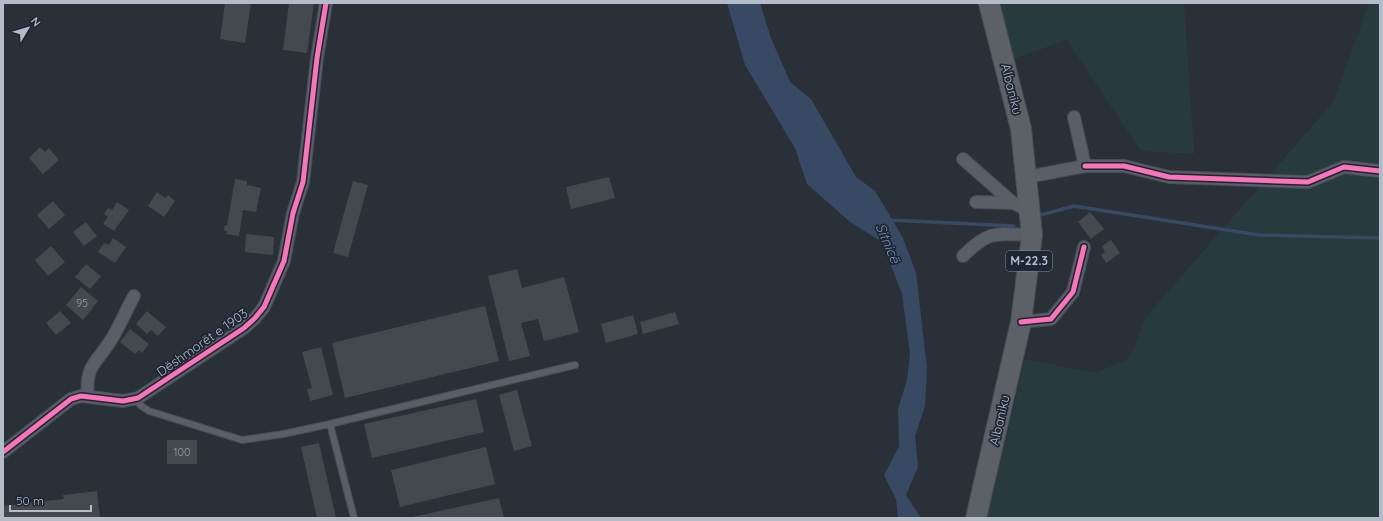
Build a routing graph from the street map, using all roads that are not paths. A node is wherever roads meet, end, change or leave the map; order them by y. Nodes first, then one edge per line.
1 (326, 3) edge
2 (989, 3) edge
3 (1074, 117) dead end
4 (963, 159) dead end
5 (1085, 166) junction
6 (1380, 171) edge
7 (1027, 177) junction
8 (976, 202) dead end
9 (1021, 207) junction
10 (1032, 235) junction
11 (1084, 247) dead end
12 (964, 256) dead end
13 (134, 296) dead end
14 (1021, 322) junction
15 (575, 365) dead end
16 (88, 396) junction
17 (138, 398) junction
18 (330, 424) junction
19 (3, 452) edge
20 (354, 518) edge
21 (976, 518) edge

1 - 17 street, Dëshmorët e 1903
2 - 7 main road, Albaniku / M-22.3
3 - 5 street
4 - 9 street
5 - 6 street
5 - 7 street
7 - 9 main road, Albaniku / M-22.3
8 - 9 street
9 - 10 main road, Albaniku / M-22.3
10 - 12 street
10 - 14 main road, Albaniku / M-22.3
11 - 14 street
13 - 16 street
14 - 21 main road, Albaniku / M-22.3
15 - 18 lane
16 - 17 street, Dëshmorët e 1903
16 - 19 street, Dëshmorët e 1903
17 - 18 lane
18 - 20 lane

